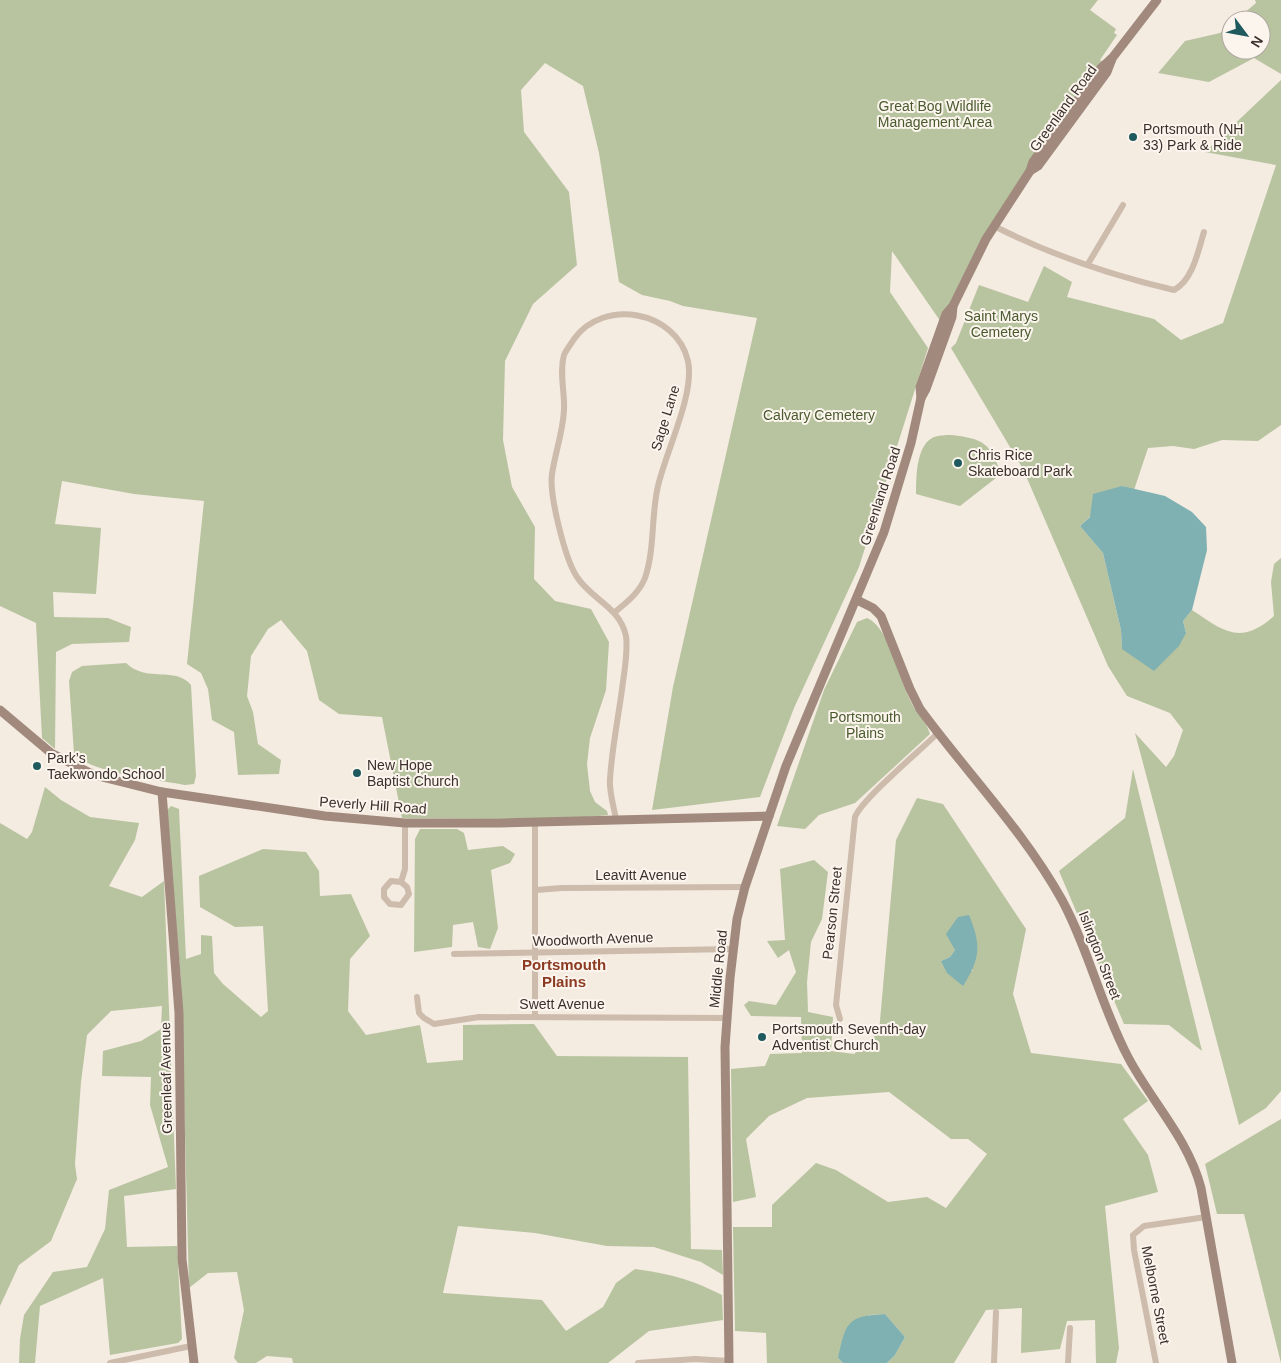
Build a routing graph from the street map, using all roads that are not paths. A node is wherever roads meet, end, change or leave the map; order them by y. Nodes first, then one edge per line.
1 (1157, 0) edge
2 (1123, 205) dead end
3 (994, 226) junction
4 (1204, 232) dead end
5 (1088, 264) junction
6 (857, 600) junction
7 (615, 612) junction
8 (0, 710) edge
9 (939, 732) junction
10 (162, 792) junction
11 (769, 816) junction
12 (616, 820) junction
13 (535, 822) junction
14 (405, 823) junction
15 (401, 882) junction
16 (745, 887) junction
17 (536, 890) junction
18 (733, 949) junction
19 (537, 953) junction
20 (454, 954) dead end
21 (417, 997) dead end
22 (535, 1017) junction
23 (726, 1018) junction
24 (840, 1019) dead end
25 (1206, 1218) junction
26 (996, 1312) dead end
27 (1070, 1328) dead end
28 (192, 1346) junction
29 (729, 1362) edge
30 (110, 1363) edge
31 (194, 1363) edge
32 (638, 1363) edge
33 (994, 1363) edge
34 (1068, 1363) edge
35 (1156, 1363) edge
36 (1232, 1363) edge

1 - 3 street, Greenland Road
2 - 5 street
3 - 5 street
3 - 6 street, Greenland Road
4 - 5 street
6 - 9 street, Islington Street
6 - 11 street, Middle Road
7 - 7 street, Sage Lane
7 - 12 street, Sage Lane
8 - 10 street, Peverly Hill Road
9 - 24 street, Pearson Street
9 - 25 street, Islington Street
10 - 14 street, Peverly Hill Road
10 - 28 street, Greenleaf Avenue
11 - 12 street, Peverly Hill Road
11 - 16 street, Middle Road
12 - 13 street, Peverly Hill Road
13 - 14 street, Peverly Hill Road
13 - 17 street
14 - 15 street
15 - 15 street
16 - 17 street, Leavitt Avenue
16 - 18 street, Middle Road
17 - 19 street
18 - 19 street, Woodworth Avenue
18 - 23 street, Middle Road
19 - 20 street, Woodworth Avenue
19 - 22 street
21 - 22 street, Swett Avenue
22 - 23 street, Swett Avenue
23 - 29 street, Middle Road
25 - 35 street, Melborne Street
25 - 36 street, Islington Street
26 - 33 street
27 - 34 street
28 - 30 street
28 - 31 street, Greenleaf Avenue
29 - 32 street

